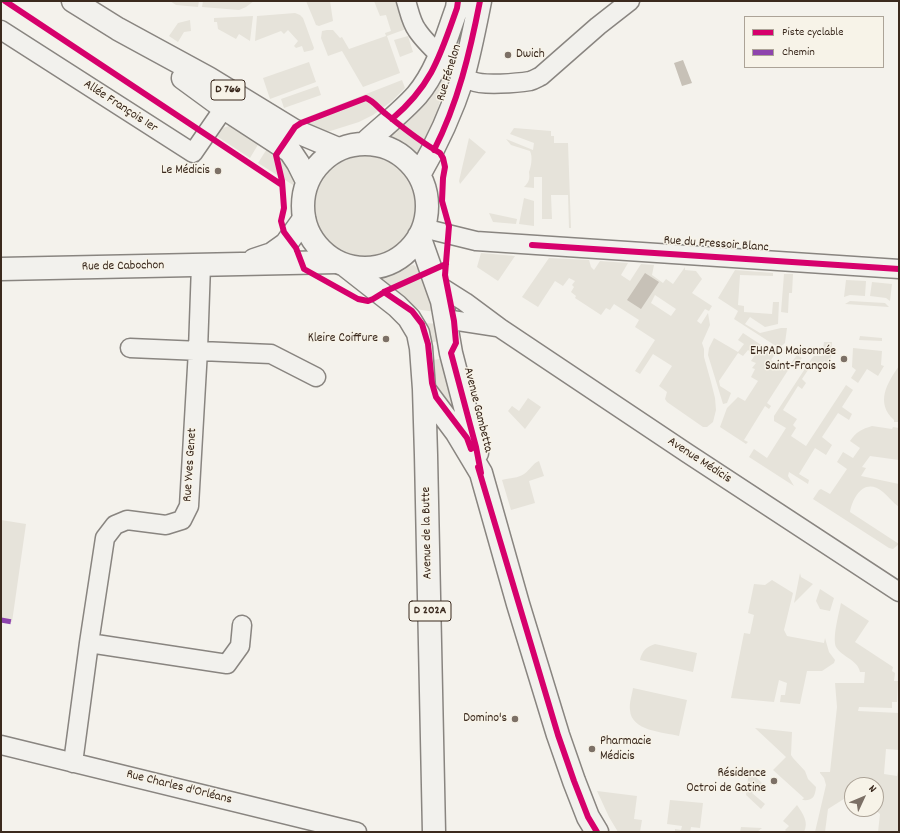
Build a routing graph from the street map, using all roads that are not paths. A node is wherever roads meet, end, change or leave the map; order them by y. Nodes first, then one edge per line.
1 (73, 1) edge
2 (406, 1) edge
3 (458, 1) edge
4 (480, 1) edge
5 (630, 1) edge
6 (118, 29) junction
7 (1, 30) edge
8 (441, 55) junction
9 (463, 76) junction
10 (224, 108) junction
11 (365, 143) junction
12 (338, 149) junction
13 (419, 175) junction
14 (307, 181) junction
15 (304, 219) junction
16 (421, 232) junction
17 (246, 264) junction
18 (341, 264) junction
19 (201, 265) junction
20 (1, 269) edge
21 (899, 269) edge
22 (435, 283) junction
23 (445, 319) junction
24 (500, 328) junction
25 (130, 348) dead end
26 (198, 350) junction
27 (316, 377) dead end
28 (424, 389) junction
29 (481, 473) junction
30 (899, 592) edge
31 (242, 625) dead end
32 (89, 643) junction
33 (1, 745) edge
34 (73, 763) junction
35 (357, 832) edge
36 (434, 832) edge
37 (597, 832) edge

1 - 6 main road, D 766
2 - 8 street
3 - 8 main road, Rue Fénelon
4 - 9 main road, Rue Fénelon
5 - 9 street
6 - 10 main road, D 766
6 - 12 main road, D 766
7 - 10 street, Allée François 1er
8 - 9 street
8 - 11 main road, Rue Fénelon
9 - 13 main road, Rue Fénelon
10 - 14 main road, D 766
11 - 12 main road
11 - 13 main road
12 - 14 main road
13 - 16 main road
14 - 15 main road
15 - 17 main road, Rue de Cabochon
15 - 18 main road
16 - 18 main road
16 - 21 street, Rue du Pressoir Blanc
16 - 22 main road, Avenue Gambetta
17 - 18 main road, Rue de Cabochon
17 - 19 main road, Rue de Cabochon
18 - 28 main road, Avenue de la Butte / D 202A
19 - 20 main road, Rue de Cabochon
19 - 26 street, Rue Yves Genet
22 - 23 main road, Avenue Gambetta
22 - 24 street, Avenue Médicis
23 - 24 street, Avenue Médicis
23 - 29 main road, Avenue Gambetta
24 - 30 street, Avenue Médicis
25 - 26 street
26 - 27 street
26 - 32 street, Rue Yves Genet
28 - 29 main road
28 - 36 main road, Avenue de la Butte / D 202A
29 - 37 main road
31 - 32 street
32 - 34 street, Rue Yves Genet
33 - 34 street, Rue Charles d'Orléans
34 - 35 street, Rue Charles d'Orléans

